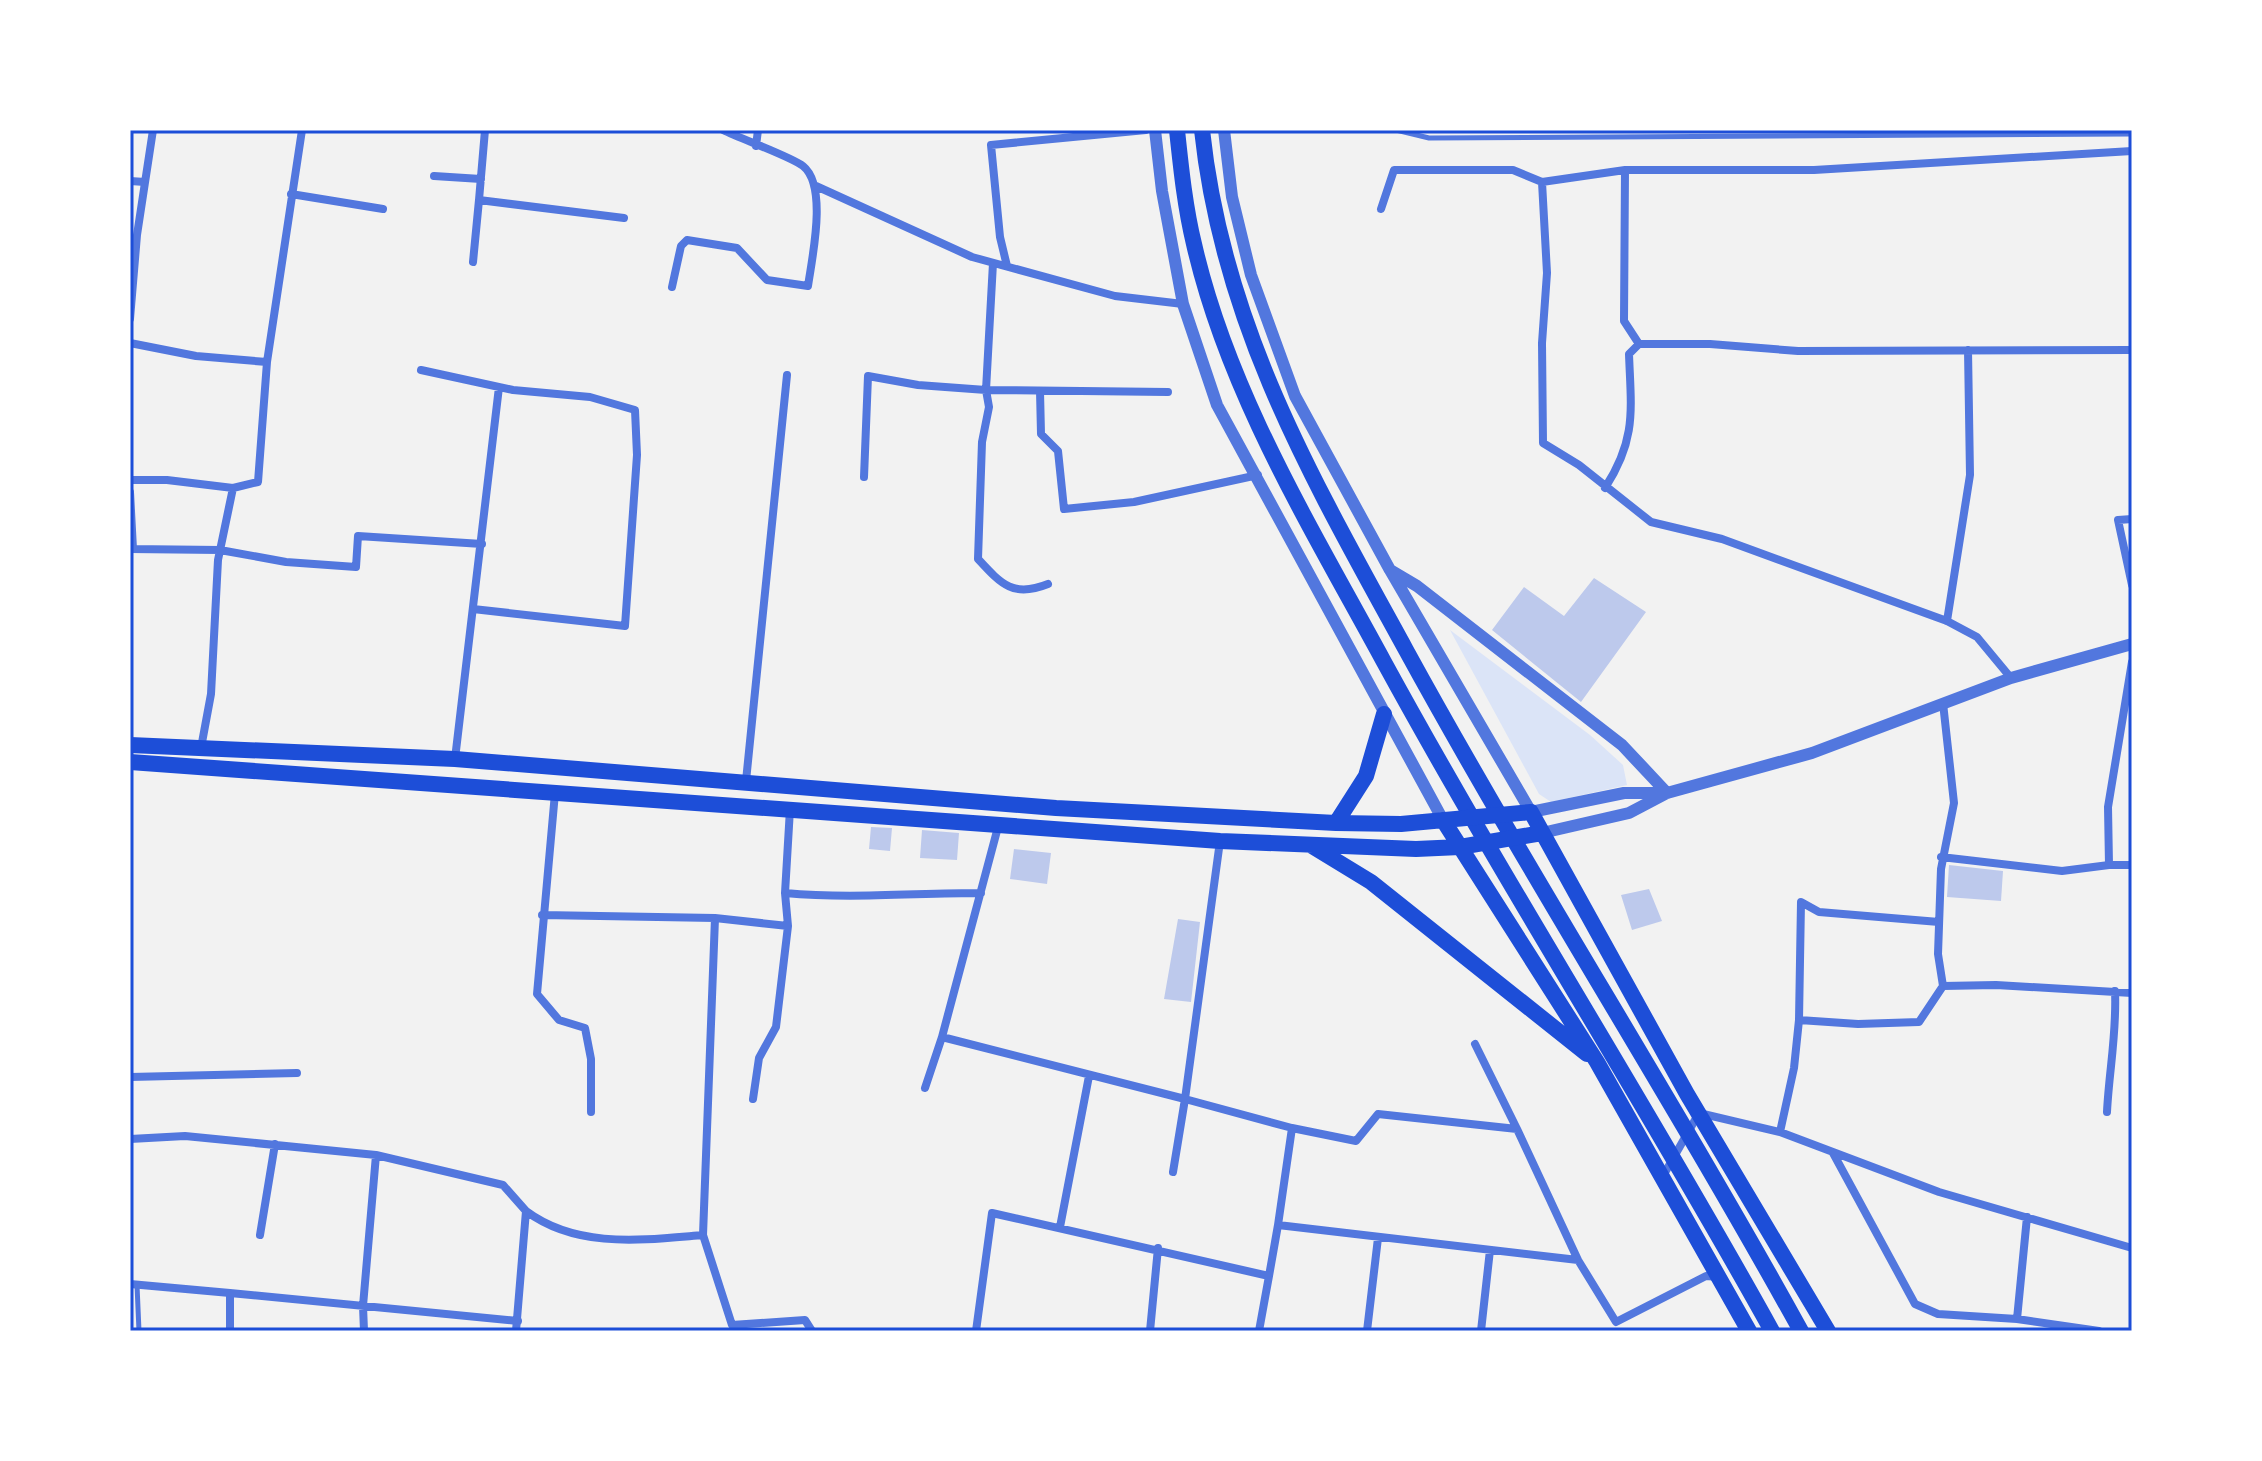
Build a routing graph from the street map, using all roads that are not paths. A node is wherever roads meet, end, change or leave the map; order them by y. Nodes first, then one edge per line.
1 (153, 130) edge
2 (302, 130) edge
3 (485, 130) edge
4 (723, 130) edge
5 (758, 130) edge
6 (1146, 130) edge
7 (1155, 130) edge
8 (1177, 130) edge
9 (1202, 130) edge
10 (1224, 130) edge
11 (1396, 130) edge
12 (2132, 134) edge
13 (756, 146) junction
14 (2132, 151) edge
15 (1625, 170) junction
16 (434, 176) dead end
17 (481, 179) junction
18 (130, 181) edge
19 (145, 182) junction
20 (1542, 182) junction
21 (816, 186) junction
22 (291, 194) junction
23 (479, 200) junction
24 (383, 209) dead end
25 (1381, 209) dead end
26 (624, 218) dead end
27 (473, 262) dead end
28 (993, 263) junction
29 (1007, 266) junction
30 (672, 287) dead end
31 (1183, 304) junction
32 (130, 319) edge
33 (130, 343) edge
34 (1639, 344) junction
35 (1968, 350) junction
36 (2132, 350) edge
37 (267, 362) junction
38 (421, 370) dead end
39 (787, 375) dead end
40 (499, 387) junction
41 (986, 390) junction
42 (1040, 391) junction
43 (1168, 392) dead end
44 (1258, 475) junction
45 (864, 477) dead end
46 (130, 480) edge
47 (233, 488) junction
48 (1605, 488) junction
49 (130, 492) edge
50 (2132, 519) edge
51 (482, 544) junction
52 (131, 549) edge
53 (220, 550) junction
54 (1390, 570) junction
55 (1048, 584) dead end
56 (2132, 585) edge
57 (473, 609) junction
58 (1947, 621) junction
59 (2132, 644) edge
60 (2132, 662) edge
61 (2011, 678) junction
62 (1943, 703) junction
63 (1384, 714) junction
64 (2127, 722) edge
65 (130, 745) edge
66 (201, 750) junction
67 (455, 759) junction
68 (130, 762) edge
69 (746, 781) junction
70 (555, 792) junction
71 (1667, 793) junction
72 (790, 808) junction
73 (1531, 812) junction
74 (1443, 820) junction
75 (1336, 823) junction
76 (998, 827) junction
77 (1542, 833) junction
78 (1220, 841) junction
79 (1312, 846) junction
80 (1460, 847) junction
81 (1941, 857) junction
82 (2109, 865) junction
83 (2132, 865) edge
84 (785, 893) junction
85 (981, 893) junction
86 (542, 915) junction
87 (715, 918) junction
88 (1939, 922) junction
89 (788, 926) junction
90 (1943, 986) junction
91 (2115, 991) junction
92 (2132, 993) edge
93 (1799, 1020) junction
94 (942, 1037) junction
95 (1475, 1044) dead end
96 (1597, 1062) junction
97 (297, 1073) dead end
98 (1089, 1076) junction
99 (130, 1077) edge
100 (925, 1088) dead end
101 (753, 1099) dead end
102 (1185, 1099) junction
103 (591, 1112) dead end
104 (2107, 1112) dead end
105 (1699, 1113) junction
106 (1292, 1128) junction
107 (1517, 1129) junction
108 (1780, 1132) junction
109 (130, 1139) edge
110 (275, 1144) junction
111 (1833, 1153) junction
112 (376, 1155) junction
113 (1173, 1172) dead end
114 (1663, 1176) junction
115 (526, 1211) junction
116 (2027, 1217) junction
117 (1278, 1225) junction
118 (1060, 1227) junction
119 (260, 1235) dead end
120 (703, 1235) junction
121 (1378, 1238) junction
122 (1158, 1248) junction
123 (2132, 1248) edge
124 (1490, 1250) junction
125 (1578, 1260) junction
126 (1269, 1276) junction
127 (1720, 1277) junction
128 (134, 1284) edge
129 (230, 1293) junction
130 (363, 1306) junction
131 (2017, 1319) junction
132 (1616, 1322) junction
133 (517, 1326) edge
134 (732, 1328) edge
135 (139, 1331) edge
136 (230, 1331) edge
137 (364, 1331) edge
138 (812, 1331) edge
139 (976, 1331) edge
140 (1150, 1331) edge
141 (1259, 1331) edge
142 (1367, 1331) edge
143 (1481, 1331) edge
144 (1621, 1331) edge
145 (1749, 1331) edge
146 (1772, 1331) edge
147 (1801, 1331) edge
148 (1828, 1331) edge
149 (2099, 1331) edge

1 - 19 street
2 - 22 street
3 - 17 street
4 - 13 street
5 - 13 street
6 - 29 street
7 - 31 street
8 - 146 main road
9 - 147 main road
10 - 54 street
11 - 12 lane
13 - 21 street
14 - 15 street
15 - 20 street
15 - 34 street
16 - 17 street
17 - 23 street
18 - 19 street
19 - 32 street
20 - 25 street
20 - 48 street
21 - 28 street
21 - 30 street
22 - 24 street
22 - 37 street
23 - 26 street
23 - 27 street
28 - 29 street
28 - 41 street
29 - 31 street
31 - 44 street
33 - 37 street
34 - 35 street
34 - 48 street
35 - 36 street
35 - 58 street
37 - 47 street
38 - 40 street
39 - 69 street
40 - 51 street
40 - 57 street
41 - 42 street
41 - 45 street
41 - 55 street
42 - 43 street
42 - 44 street
44 - 63 street
46 - 47 street
47 - 53 street
48 - 58 street
49 - 52 street
50 - 56 street
51 - 53 street
51 - 57 street
52 - 53 street
53 - 66 street
54 - 71 street
54 - 73 street
57 - 67 street
58 - 61 street
59 - 61 street
60 - 64 street
61 - 62 street
62 - 71 street
62 - 81 street
63 - 74 street
63 - 75 main road
64 - 82 street
65 - 66 main road
66 - 67 main road
67 - 69 main road
68 - 70 main road
69 - 75 main road
70 - 72 main road
70 - 86 street
71 - 73 street
71 - 77 street
72 - 76 main road
72 - 84 street
73 - 74 main road
73 - 77 main road
74 - 75 main road
74 - 80 main road
76 - 78 main road
76 - 85 street
77 - 80 main road
77 - 105 main road
78 - 79 main road
78 - 102 street
79 - 80 main road
79 - 96 main road
80 - 96 main road
81 - 82 street
81 - 88 street
82 - 83 street
84 - 85 street
84 - 89 street
85 - 94 street
86 - 87 street
86 - 103 street
87 - 89 street
87 - 120 street
88 - 90 street
88 - 93 street
89 - 101 street
90 - 91 street
90 - 93 street
91 - 92 street
91 - 104 street
93 - 108 street
94 - 98 street
94 - 100 street
95 - 107 street
96 - 114 main road
97 - 99 street
98 - 102 street
98 - 118 street
102 - 106 street
102 - 113 street
105 - 108 street
105 - 114 street
105 - 148 main road
106 - 107 street
106 - 117 street
107 - 125 street
108 - 111 street
109 - 110 street
110 - 112 street
110 - 119 street
111 - 116 street
111 - 131 street
112 - 115 street
112 - 130 street
114 - 127 main road
115 - 120 street
115 - 133 street
116 - 123 street
116 - 131 street
117 - 121 street
117 - 126 street
118 - 122 street
118 - 139 street
120 - 134 street
121 - 124 street
121 - 142 street
122 - 126 street
122 - 140 street
124 - 125 street
124 - 143 street
125 - 132 street
126 - 141 street
127 - 132 street
127 - 145 main road
128 - 129 street
128 - 135 lane
129 - 130 street
129 - 136 street
130 - 133 street
130 - 137 street
131 - 149 street
132 - 144 street
134 - 138 street

